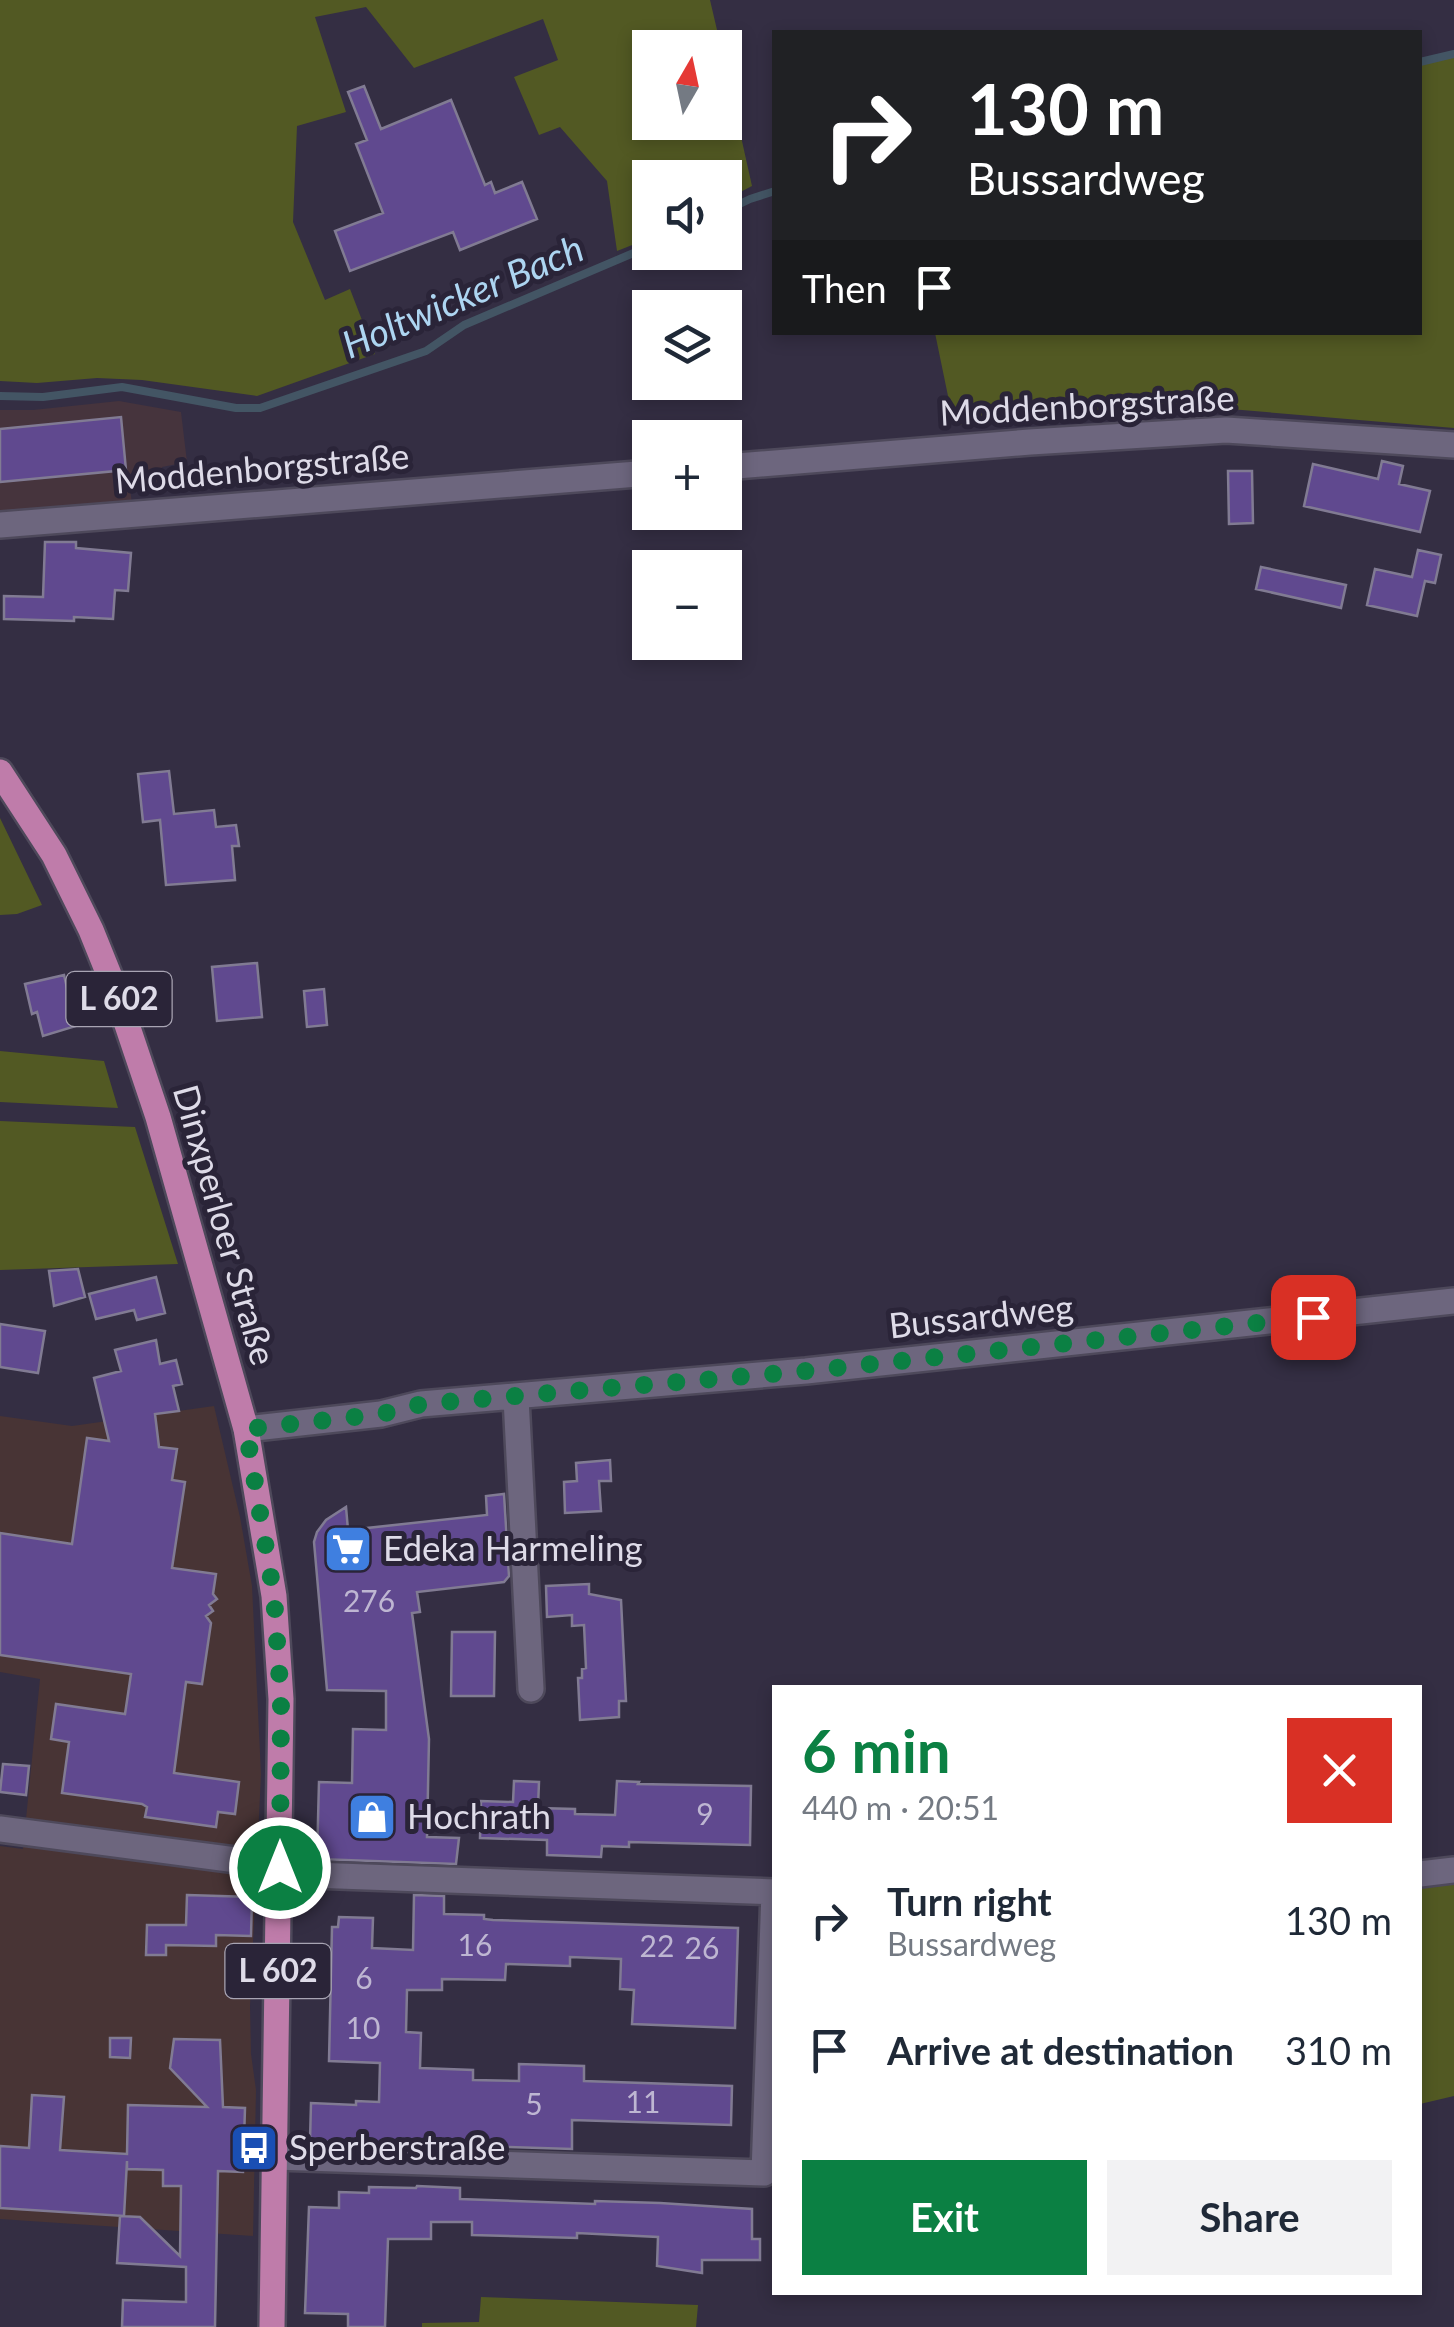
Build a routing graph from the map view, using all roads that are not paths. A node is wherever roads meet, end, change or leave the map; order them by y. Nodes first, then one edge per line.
1 (1454, 446) edge
2 (742, 465) edge
3 (632, 473) edge
4 (0, 525) edge
5 (0, 772) edge
6 (1454, 1302) edge
7 (516, 1398) junction
8 (246, 1429) junction
9 (532, 1690) dead end
10 (0, 1829) edge
11 (280, 1868) junction
12 (1454, 1870) edge
13 (1422, 1874) edge
14 (772, 1892) edge
15 (772, 1969) edge
16 (275, 2157) junction
17 (272, 2327) edge

1 - 2 street, Moddenborgstraße
3 - 4 street, Moddenborgstraße
5 - 8 main road, Dinxperloer Straße / L 602
6 - 7 street, Bussardweg
7 - 8 street, Bussardweg
7 - 9 street
8 - 11 main road, Dinxperloer Straße / L 602
10 - 11 street
11 - 14 street
11 - 16 main road, Dinxperloer Straße / L 602
12 - 13 street
15 - 16 street
16 - 17 main road, Dinxperloer Straße / L 602

